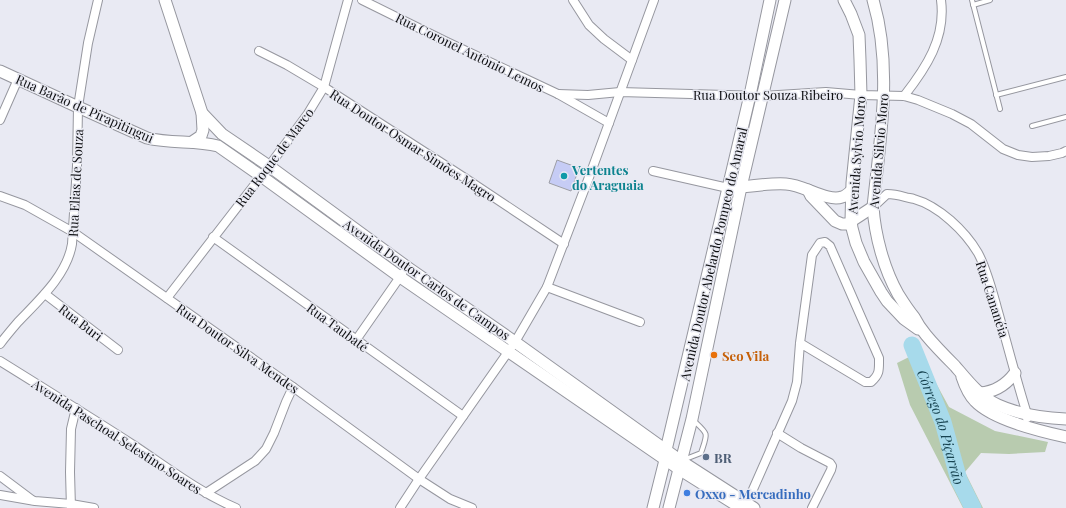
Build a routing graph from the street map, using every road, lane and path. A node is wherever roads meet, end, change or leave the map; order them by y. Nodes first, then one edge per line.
1 (98, 0) edge
2 (165, 0) edge
3 (348, 0) edge
4 (362, 0) edge
5 (573, 0) edge
6 (654, 0) edge
7 (770, 0) edge
8 (785, 0) edge
9 (844, 0) edge
10 (873, 0) edge
11 (941, 0) edge
12 (990, 0) edge
13 (972, 2) edge
14 (259, 51) dead end
15 (632, 60) junction
16 (0, 71) edge
17 (1066, 77) edge
18 (18, 79) junction
19 (324, 87) junction
20 (620, 92) junction
21 (558, 94) junction
22 (750, 95) junction
23 (861, 95) junction
24 (996, 95) junction
25 (762, 96) junction
26 (884, 96) junction
27 (904, 96) junction
28 (78, 107) junction
29 (1000, 109) dead end
30 (202, 113) junction
31 (1066, 117) edge
32 (0, 120) edge
33 (609, 123) junction
34 (1032, 126) dead end
35 (192, 142) junction
36 (218, 146) joint
37 (1066, 151) edge
38 (269, 166) junction
39 (653, 171) dead end
40 (261, 176) junction
41 (741, 187) junction
42 (728, 188) junction
43 (808, 190) junction
44 (852, 190) junction
45 (0, 196) edge
46 (873, 207) junction
47 (852, 221) junction
48 (73, 232) junction
49 (213, 237) junction
50 (564, 244) junction
51 (407, 267) junction
52 (400, 277) junction
53 (547, 287) junction
54 (44, 294) junction
55 (167, 298) junction
56 (640, 322) dead end
57 (925, 334) junction
58 (694, 336) junction
59 (356, 340) junction
60 (709, 341) junction
61 (515, 342) junction
62 (800, 343) junction
63 (0, 344) edge
64 (118, 350) dead end
65 (508, 351) junction
66 (0, 361) edge
67 (961, 373) junction
68 (1015, 374) junction
69 (293, 387) junction
70 (980, 393) junction
71 (76, 408) junction
72 (1027, 414) junction
73 (463, 416) junction
74 (692, 419) junction
75 (1066, 419) edge
76 (1026, 426) junction
77 (777, 433) junction
78 (1066, 437) edge
79 (666, 455) junction
80 (680, 465) junction
81 (0, 476) edge
82 (419, 479) junction
83 (206, 493) junction
84 (0, 495) edge
85 (34, 501) junction
86 (71, 506) edge
87 (747, 506) edge
88 (94, 508) edge
89 (236, 508) edge
90 (400, 508) edge
91 (472, 508) edge
92 (653, 508) edge
93 (669, 508) edge
94 (812, 508) edge

1 - 28 street, Rua Elias de Souza
2 - 30 main road, Avenida Doutor Carlos de Campos
3 - 19 street, Rua Roque de Marco
4 - 21 street, Rua Coronel Antônio Lemos
5 - 15 street
6 - 15 street
7 - 22 main road, Avenida Doutor Abelardo Pompeo do Amaral
8 - 25 main road, Avenida Doutor Abelardo Pompeo do Amaral
9 - 23 main road, Avenida Sylvio Moro
10 - 26 main road, Avenida Silvio Moro
11 - 27 street
12 - 13 lane
13 - 24 lane
14 - 19 street, Rua Doutor Osmar Simões Magro
15 - 20 street
16 - 18 main road, Rua Barão de Pirapitingui
17 - 24 lane
18 - 28 main road, Rua Barão de Pirapitingui
18 - 32 street
19 - 38 street, Rua Roque de Marco
19 - 50 street, Rua Doutor Osmar Simões Magro
20 - 21 street, Rua Coronel Antônio Lemos
20 - 22 street, Rua Doutor Souza Ribeiro
20 - 33 street
21 - 33 street, Rua Coronel Antônio Lemos
22 - 25 street, Rua Doutor Souza Ribeiro
22 - 42 main road, Avenida Doutor Abelardo Pompeo do Amaral
23 - 25 street, Rua Doutor Souza Ribeiro
23 - 26 street, Rua Doutor Souza Ribeiro
23 - 44 main road, Avenida Sylvio Moro
24 - 29 lane
25 - 41 main road, Avenida Doutor Abelardo Pompeo do Amaral
26 - 27 street, Rua Doutor Souza Ribeiro
26 - 46 main road, Avenida Silvio Moro
27 - 37 street, Rua Doutor Souza Ribeiro
28 - 35 main road, Rua Barão de Pirapitingui
28 - 48 street, Rua Elias de Souza
30 - 35 main road
30 - 38 main road, Avenida Doutor Carlos de Campos
31 - 34 lane
33 - 50 street
35 - 36 main road, Rua Barão de Pirapitingui
36 - 40 main road, Avenida Doutor Carlos de Campos
38 - 40 street, Rua Roque de Marco
38 - 51 main road, Avenida Doutor Carlos de Campos
39 - 42 street
40 - 49 street, Rua Roque de Marco
40 - 52 main road, Avenida Doutor Carlos de Campos
41 - 42 main road
41 - 43 main road
41 - 60 main road, Avenida Doutor Abelardo Pompeo do Amaral
42 - 58 main road, Avenida Doutor Abelardo Pompeo do Amaral
43 - 44 main road
43 - 47 main road
44 - 47 main road, Avenida Sylvio Moro
45 - 48 street, Rua Doutor Silva Mendes
46 - 47 main road
46 - 57 main road, Avenida Silvio Moro
46 - 68 street, Rua Cananéia
47 - 57 main road, Avenida Sylvio Moro
48 - 54 street, Rua Elias de Souza
48 - 55 street, Rua Doutor Silva Mendes
49 - 55 street, Rua Roque de Marco
49 - 59 street, Rua Taubaté
50 - 53 street
51 - 52 street
51 - 61 main road, Avenida Doutor Carlos de Campos
52 - 59 street
52 - 65 main road, Avenida Doutor Carlos de Campos
53 - 56 street
53 - 61 street
54 - 63 street, Rua Elias de Souza
54 - 64 street, Rua Buri
55 - 69 street, Rua Doutor Silva Mendes
57 - 67 main road, Avenida Silvio Moro
58 - 60 main road
58 - 79 main road, Avenida Doutor Abelardo Pompeo do Amaral
59 - 73 street, Rua Taubaté
60 - 74 main road, Avenida Doutor Abelardo Pompeo do Amaral
61 - 65 street
61 - 79 main road, Avenida Doutor Carlos de Campos
62 - 62 street
62 - 77 street
65 - 73 street
65 - 79 main road, Avenida Doutor Carlos de Campos
66 - 71 street, Avenida Paschoal Selestino Soares
67 - 70 main road, Avenida Silvio Moro
67 - 76 main road
68 - 70 main road
68 - 72 street, Rua Cananéia
69 - 82 street, Rua Doutor Silva Mendes
69 - 83 street
70 - 72 main road, Avenida Silvio Moro
71 - 83 street, Avenida Paschoal Selestino Soares
71 - 86 street
72 - 75 main road, Avenida Silvio Moro
72 - 76 street, Rua Cananéia
73 - 82 street
74 - 80 main road, Avenida Doutor Abelardo Pompeo do Amaral
74 - 80 lane
76 - 78 main road
77 - 87 street
77 - 94 street
79 - 80 main road, Avenida Doutor Carlos de Campos
79 - 92 main road, Avenida Doutor Abelardo Pompeo do Amaral
80 - 87 main road, Avenida Doutor Carlos de Campos
80 - 93 main road, Avenida Doutor Abelardo Pompeo do Amaral
81 - 85 street
82 - 90 street
82 - 91 street, Rua Doutor Silva Mendes
83 - 89 street, Avenida Paschoal Selestino Soares
84 - 85 street
85 - 86 street
86 - 88 street

